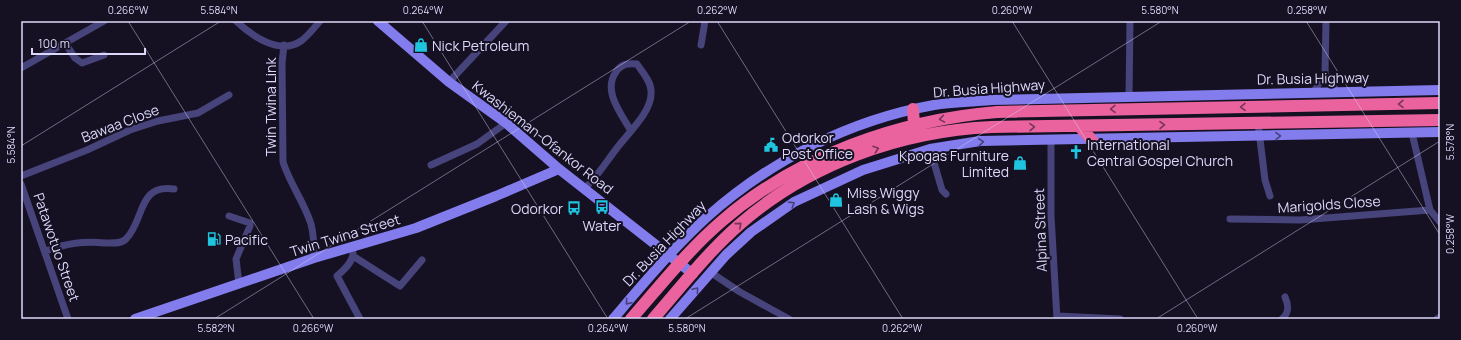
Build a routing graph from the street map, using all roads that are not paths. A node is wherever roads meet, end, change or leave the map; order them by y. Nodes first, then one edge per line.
1 (104, 21) edge
2 (236, 21) edge
3 (320, 21) edge
4 (378, 21) edge
5 (506, 21) edge
6 (705, 21) edge
7 (1130, 21) edge
8 (1326, 21) edge
9 (65, 43) junction
10 (284, 45) junction
11 (700, 45) dead end
12 (104, 55) dead end
13 (21, 68) edge
14 (1325, 74) junction
15 (450, 82) junction
16 (1440, 90) edge
17 (1337, 92) junction
18 (1313, 93) junction
19 (228, 95) dead end
20 (1129, 97) junction
21 (1440, 103) edge
22 (1354, 105) junction
23 (912, 109) junction
24 (1440, 120) edge
25 (1354, 121) junction
26 (506, 123) junction
27 (1258, 123) junction
28 (914, 125) junction
29 (1079, 126) junction
30 (631, 131) junction
31 (1440, 132) edge
32 (1412, 133) junction
33 (1260, 136) junction
34 (1051, 139) junction
35 (1092, 140) junction
36 (930, 149) junction
37 (431, 165) dead end
38 (560, 168) junction
39 (21, 176) edge
40 (21, 184) edge
41 (585, 188) junction
42 (174, 189) dead end
43 (946, 194) dead end
44 (1270, 196) dead end
45 (738, 208) junction
46 (1430, 210) junction
47 (229, 216) dead end
48 (1230, 219) dead end
49 (1440, 222) edge
50 (685, 239) junction
51 (654, 242) junction
52 (46, 251) junction
53 (353, 252) junction
54 (669, 255) junction
55 (314, 258) junction
56 (422, 260) dead end
57 (680, 264) junction
58 (710, 272) junction
59 (693, 274) junction
60 (239, 284) junction
61 (1285, 297) dead end
62 (1440, 317) edge
63 (139, 318) edge
64 (1058, 318) edge
65 (68, 319) edge
66 (360, 319) edge
67 (613, 319) edge
68 (631, 319) edge
69 (639, 319) edge
70 (653, 319) edge
71 (670, 319) edge
72 (789, 319) edge
73 (1120, 319) edge
74 (1283, 319) edge
75 (1437, 319) edge

1 - 9 street
2 - 10 street
3 - 10 street
4 - 15 street, Kwashieman-Ofankor Road
5 - 15 street
6 - 11 street
7 - 20 street
8 - 14 street
9 - 12 street
9 - 13 street
10 - 55 street, Twin Twina Link
14 - 17 street
14 - 18 street
15 - 26 street, Kwashieman-Ofankor Road
16 - 17 street, Dr. Busia Highway
17 - 18 street, Dr. Busia Highway
18 - 20 street, Dr. Busia Highway
19 - 39 street, Bawaa Close
20 - 23 street, Dr. Busia Highway
21 -> 22 highway, Dr. Busia Highway
22 - 25 highway
22 -> 28 highway, Dr. Busia Highway
23 - 28 highway
23 - 50 street, Dr. Busia Highway
24 - 25 highway
25 - 27 highway
26 - 37 street
26 - 38 street, Kwashieman-Ofankor Road
29 -> 27 highway
27 - 33 street
28 - 45 highway, Dr. Busia Highway
29 - 35 highway
59 -> 29 highway
30 - 30 street
30 - 41 street
31 - 32 street
33 -> 32 street
32 - 46 street
33 - 35 street
33 - 44 street
34 - 35 street
36 -> 34 street
34 - 64 street, Alpina Street
36 - 43 street
58 -> 36 street
38 - 41 street, Kwashieman-Ofankor Road
38 - 53 street, Twin Twina Street
40 - 52 street, Patawotuo Street
41 - 51 street, Kwashieman-Ofankor Road
42 - 52 street
45 - 57 highway, Dr. Busia Highway
45 - 59 highway
46 - 48 street, Marigolds Close
46 - 49 street
47 - 60 street
50 - 51 street
50 - 54 street, Dr. Busia Highway
51 - 54 street, Kwashieman-Ofankor Road
52 - 65 street, Patawotuo Street
53 - 55 street, Twin Twina Street
53 - 56 street
53 - 66 street
54 - 57 street, Kwashieman-Ofankor Road
54 -> 67 street, Dr. Busia Highway
55 - 60 street, Twin Twina Street
57 - 59 street, Kwashieman-Ofankor Road
57 - 68 highway, Dr. Busia Highway
57 - 69 highway
71 -> 58 street
58 - 72 street
59 - 70 highway
60 - 63 street, Twin Twina Street
61 - 74 street
62 - 75 street
64 - 73 street

